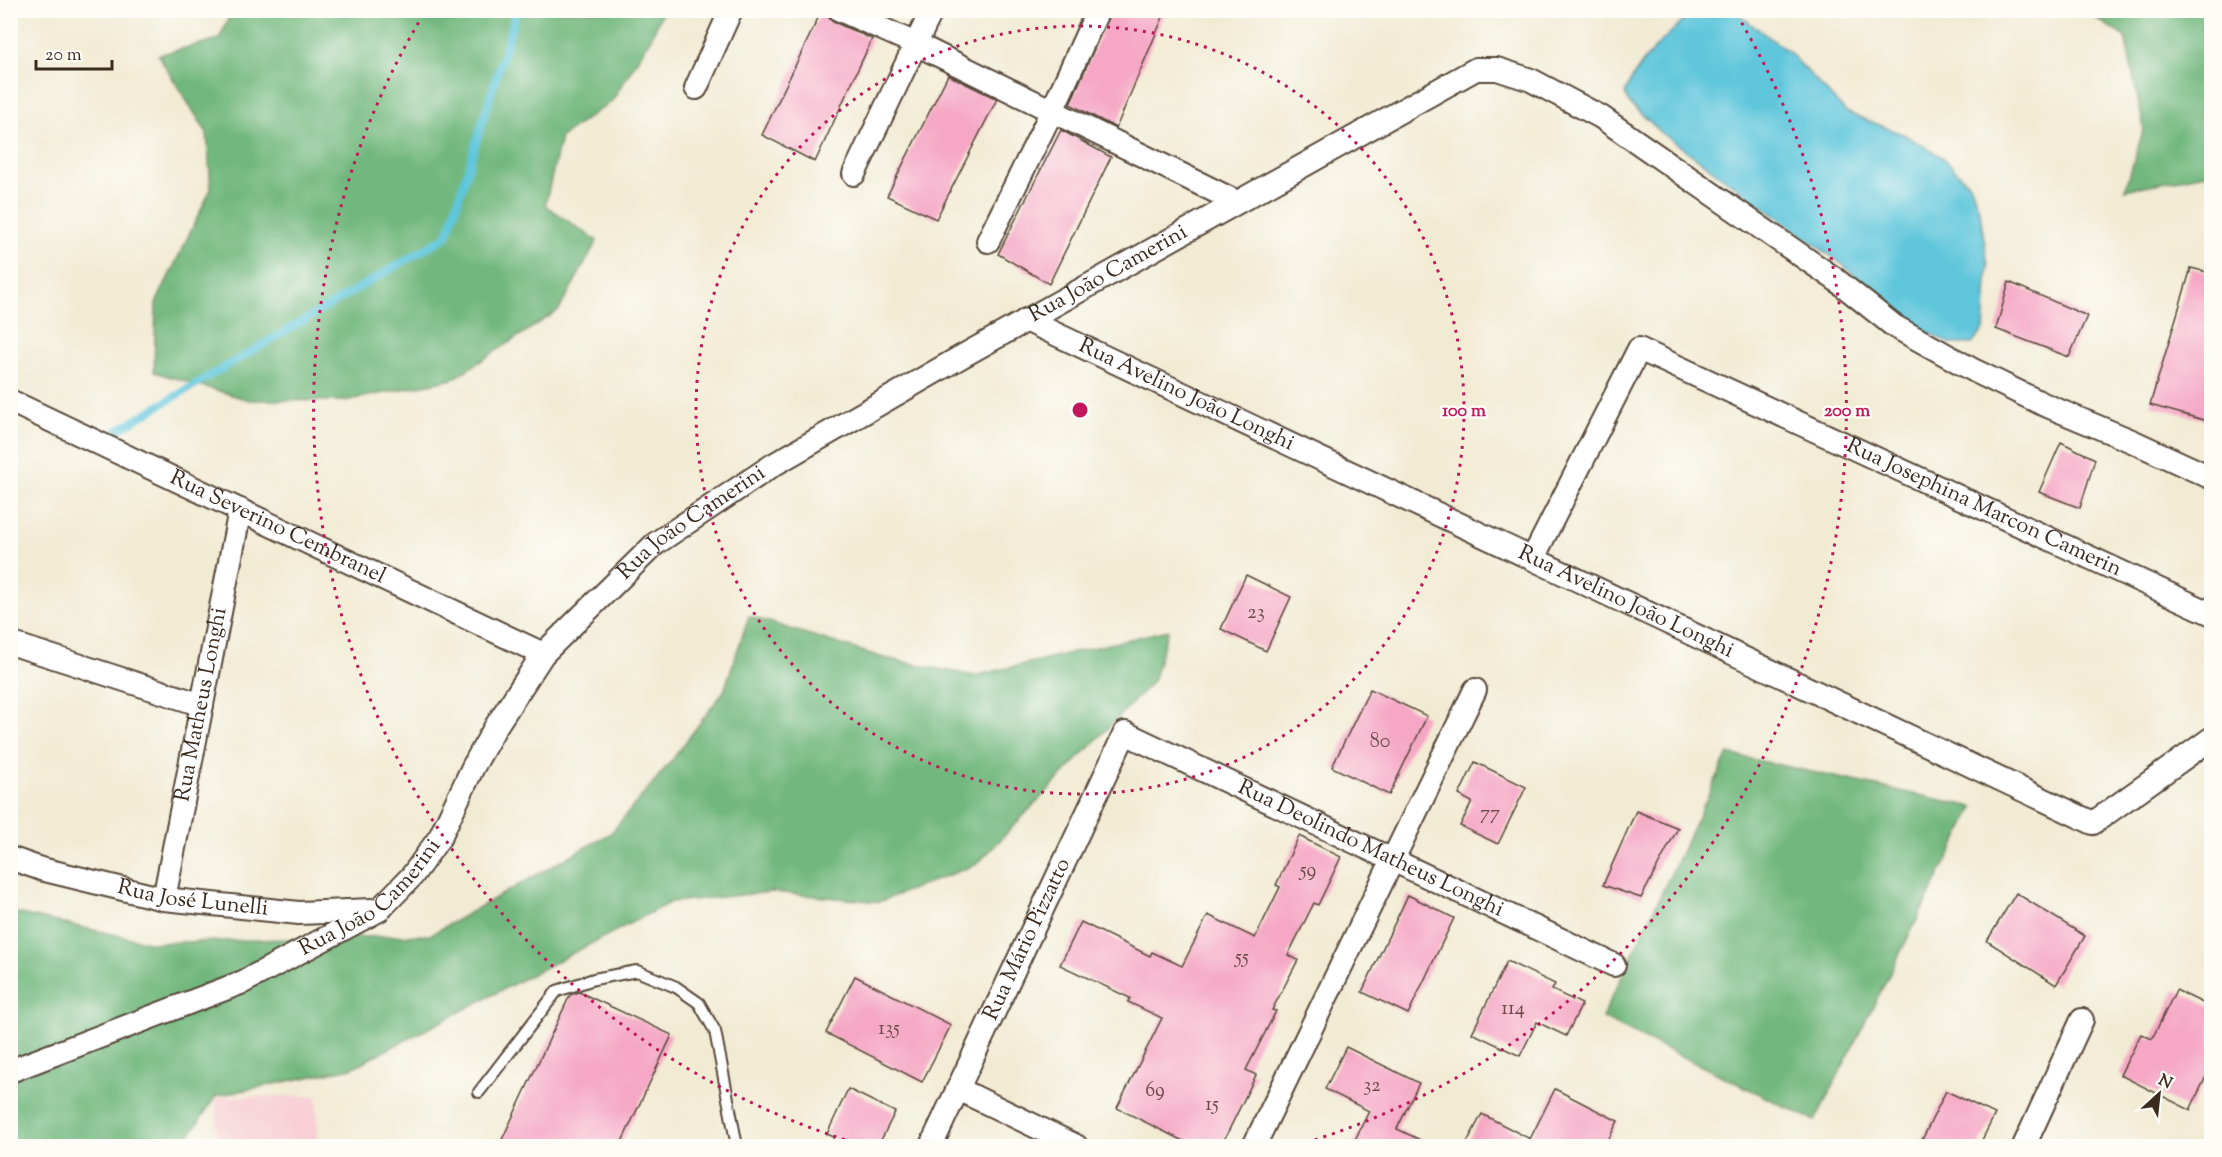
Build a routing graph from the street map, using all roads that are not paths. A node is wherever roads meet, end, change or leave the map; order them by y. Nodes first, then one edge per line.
1 (730, 10) edge
2 (840, 10) edge
3 (932, 10) edge
4 (1098, 10) edge
5 (916, 45) junction
6 (696, 88) dead end
7 (1052, 111) junction
8 (854, 174) dead end
9 (1237, 202) junction
10 (988, 241) dead end
11 (1026, 320) junction
12 (10, 401) edge
13 (2211, 478) edge
14 (240, 510) junction
15 (1533, 558) junction
16 (2211, 614) edge
17 (10, 643) edge
18 (543, 654) junction
19 (1475, 690) dead end
20 (202, 705) junction
21 (1125, 734) joint
22 (2211, 738) edge
23 (10, 858) edge
24 (1394, 860) junction
25 (164, 899) junction
26 (379, 909) junction
27 (1614, 964) dead end
28 (2082, 1020) dead end
29 (10, 1071) edge
30 (958, 1089) junction
31 (479, 1092) dead end
32 (735, 1146) edge
33 (931, 1146) edge
34 (1076, 1146) edge
35 (1254, 1146) edge
36 (2024, 1146) edge

1 - 6 street
2 - 5 street
3 - 5 street
4 - 7 street
5 - 7 street
5 - 8 street
7 - 9 street
7 - 10 street
9 - 11 street, Rua João Camerini
9 - 13 street, Rua João Camerini
11 - 15 street, Rua Avelino João Longhi
11 - 18 street, Rua João Camerini
12 - 14 street, Rua Severino Cembranel
14 - 18 street, Rua Severino Cembranel
14 - 20 street, Rua Matheus Longhi
15 - 16 street, Rua Josephina Marcon Camerin
15 - 22 street, Rua Avelino João Longhi
17 - 20 street
18 - 26 street, Rua João Camerini
19 - 24 street
20 - 25 street, Rua Matheus Longhi
21 - 24 street, Rua Deolindo Matheus Longhi
21 - 30 street, Rua Mário Pizzatto
23 - 25 street, Rua José Lunelli
24 - 27 street, Rua Deolindo Matheus Longhi
24 - 35 street
25 - 26 street, Rua José Lunelli
26 - 29 street, Rua João Camerini
28 - 36 street
30 - 33 street, Rua Mário Pizzatto
30 - 34 street
31 - 32 lane

